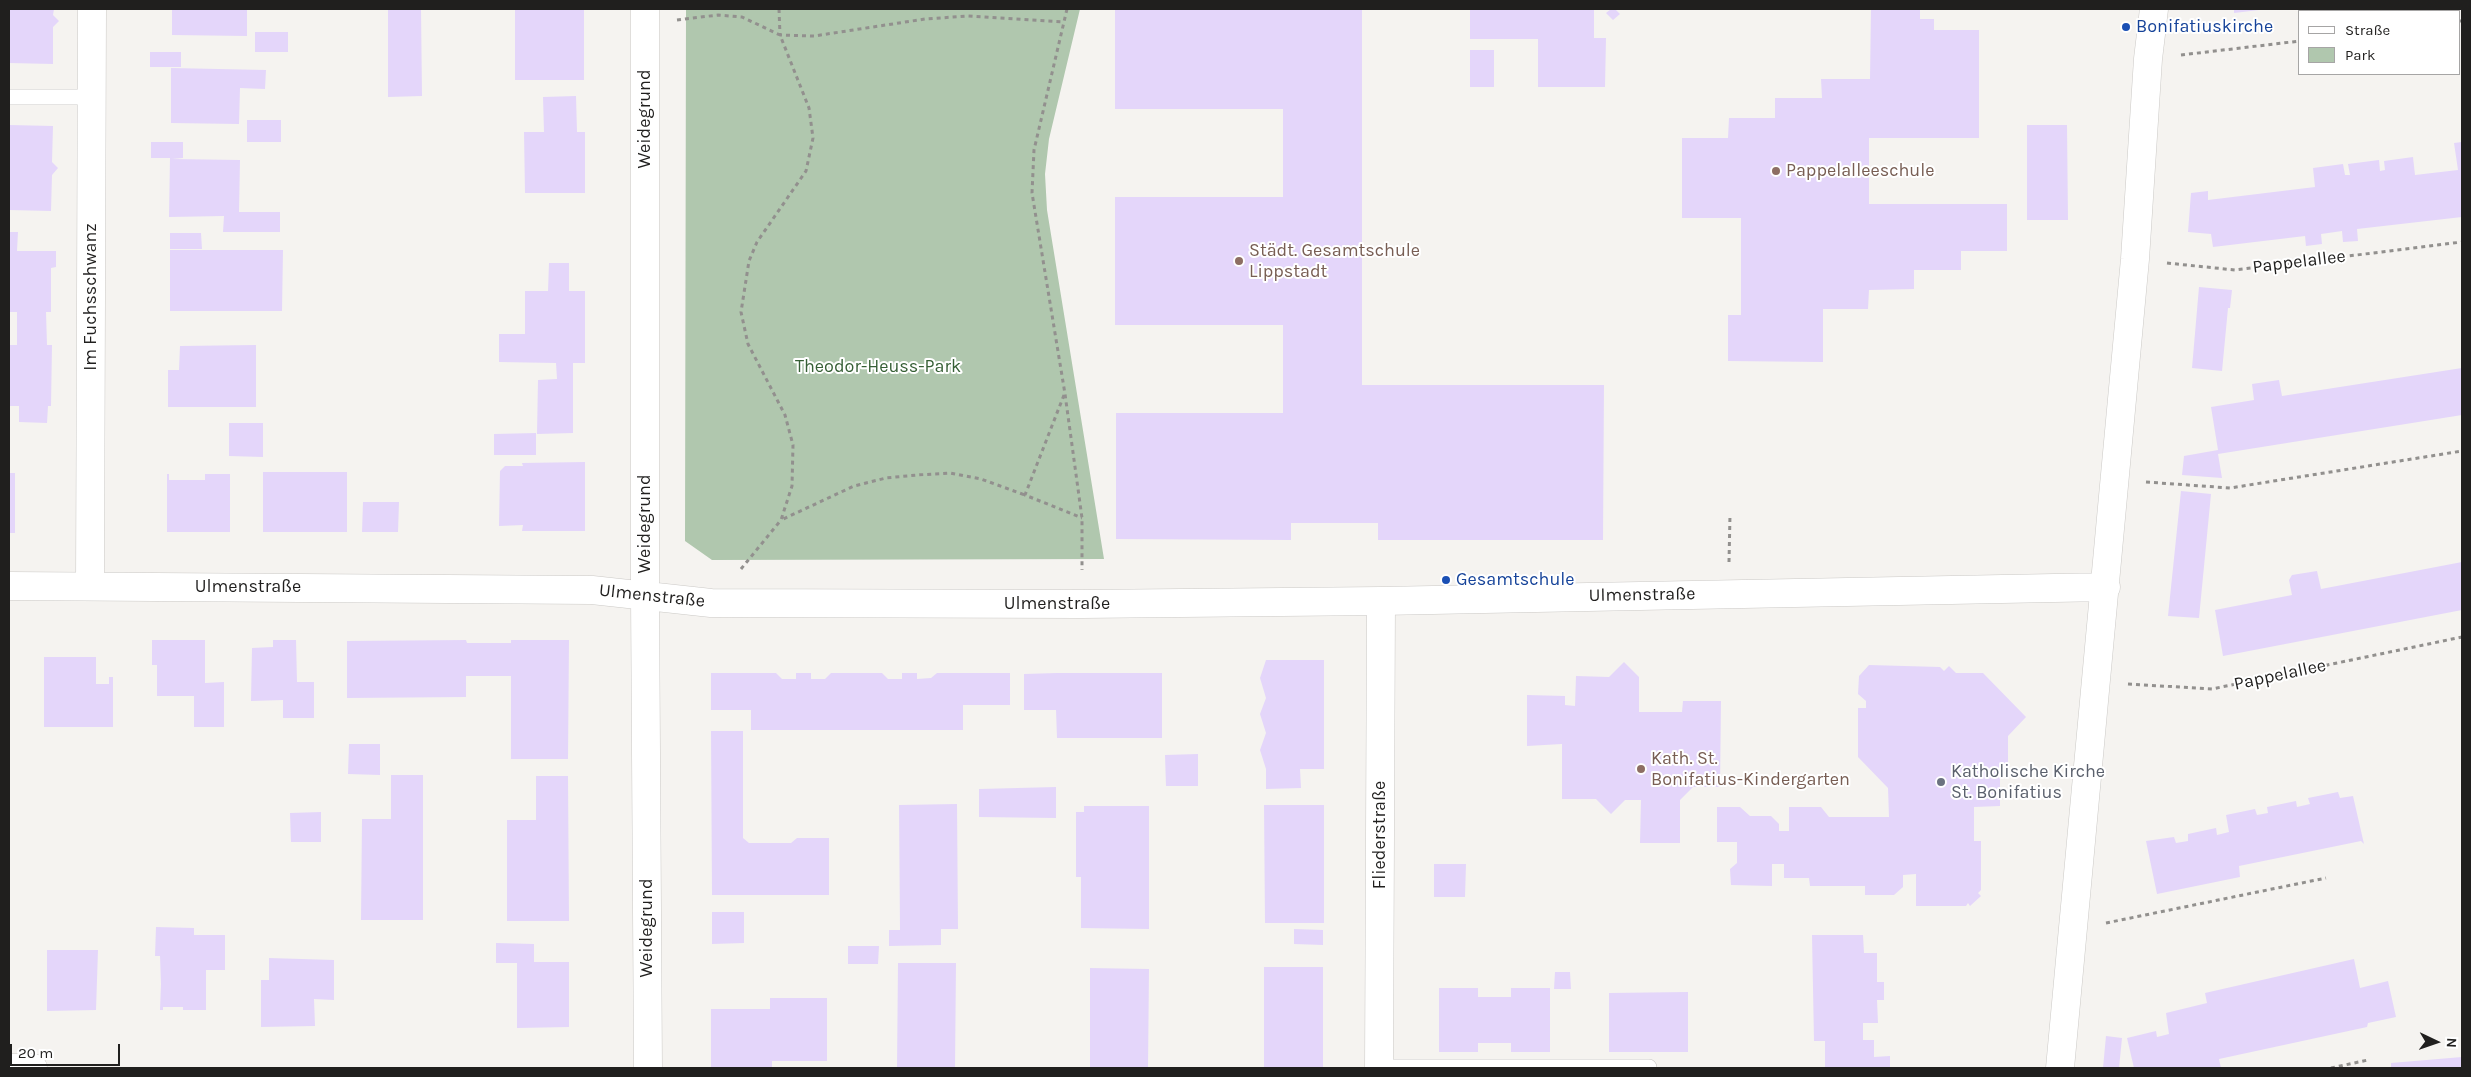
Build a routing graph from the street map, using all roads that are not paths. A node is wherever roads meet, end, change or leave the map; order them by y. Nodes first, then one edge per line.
1 (92, 9) edge
2 (2154, 9) edge
3 (645, 15) edge
4 (9, 97) edge
5 (91, 97) junction
6 (9, 586) edge
7 (90, 586) junction
8 (2106, 588) junction
9 (644, 595) junction
10 (1382, 601) junction
11 (1378, 1067) edge
12 (1649, 1067) dead end
13 (9, 1068) edge
14 (33, 1068) edge
15 (648, 1068) edge
16 (2060, 1068) edge

1 - 5 street, Im Fuchsschwanz
2 - 8 street
3 - 9 street, Weidegrund
4 - 5 lane
5 - 7 street, Im Fuchsschwanz
6 - 7 street, Ulmenstraße
7 - 9 street, Ulmenstraße
8 - 10 street, Ulmenstraße
8 - 16 street
9 - 10 street, Ulmenstraße
9 - 15 street, Weidegrund
10 - 11 street, Fliederstraße
11 - 12 lane
13 - 14 street

